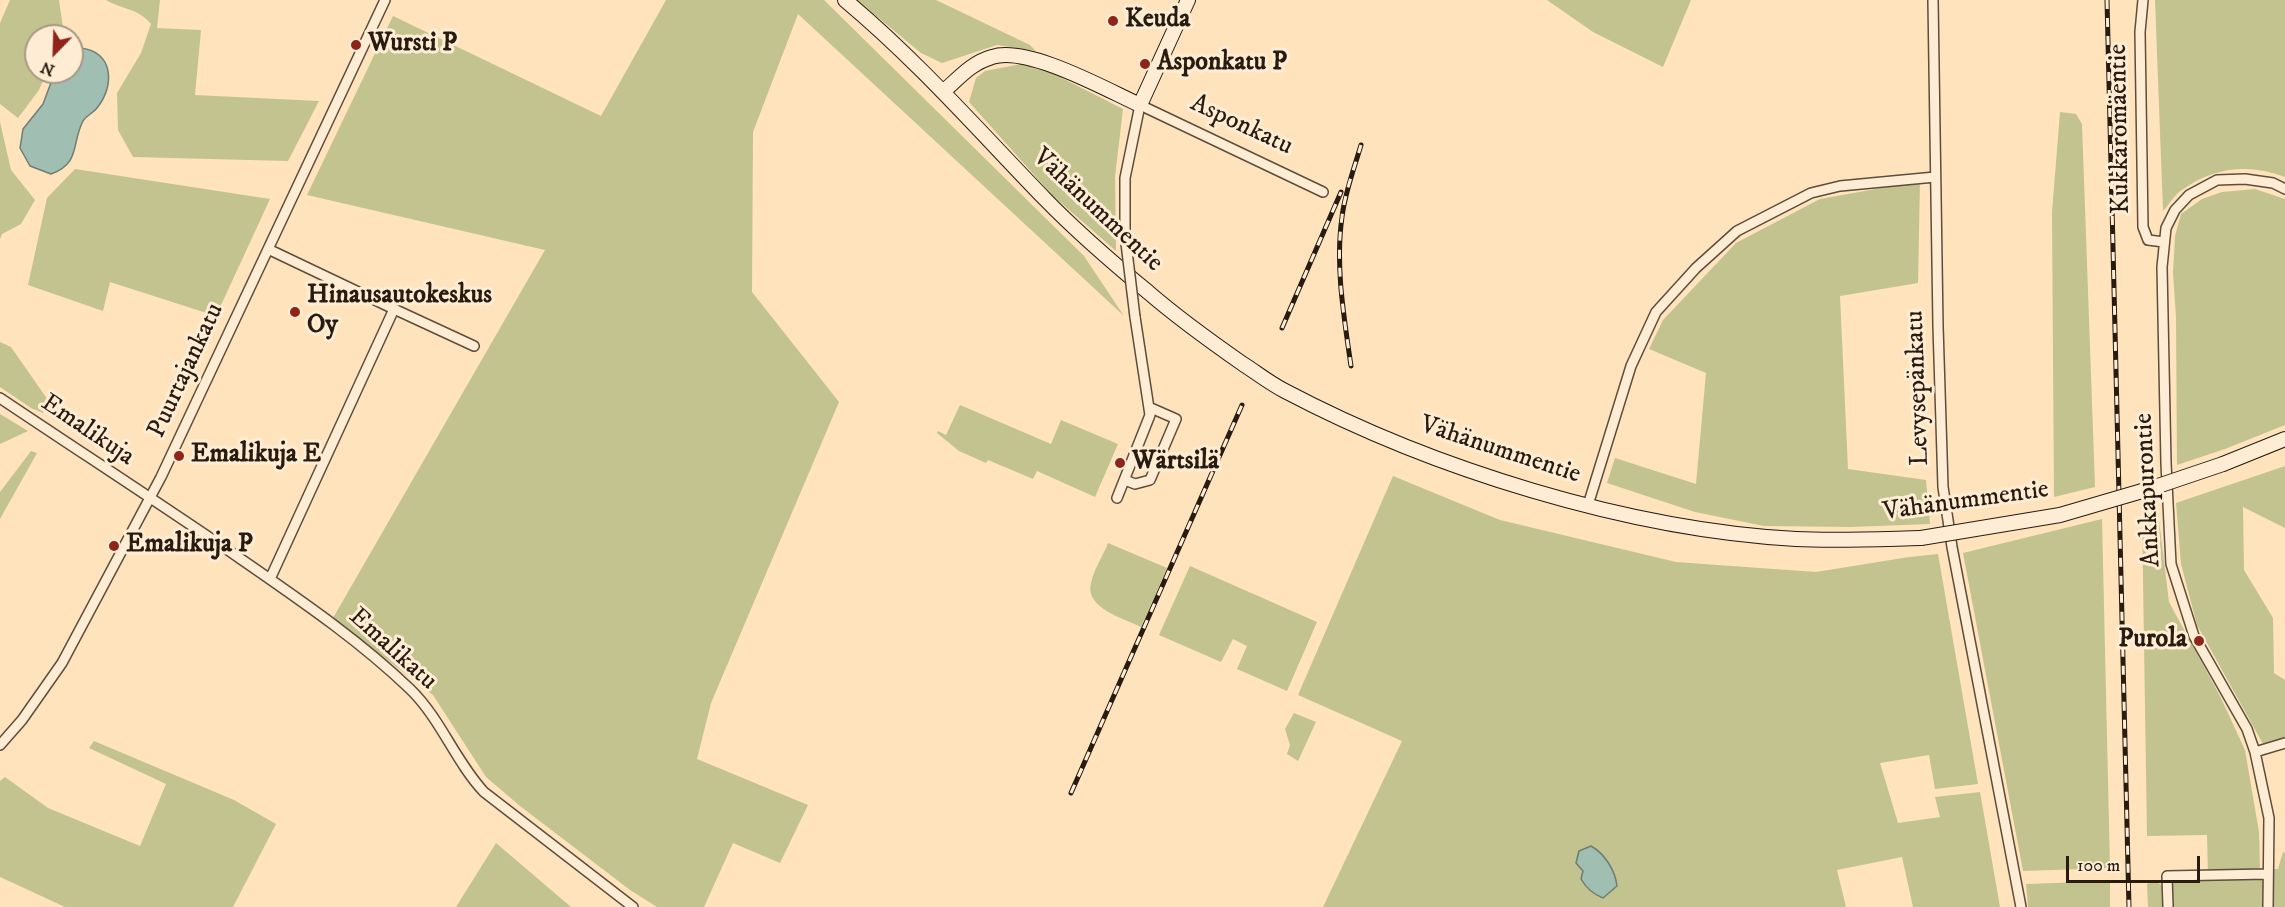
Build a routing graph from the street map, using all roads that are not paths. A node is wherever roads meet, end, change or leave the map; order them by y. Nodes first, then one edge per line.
1 (385, 0) edge
2 (845, 0) edge
3 (1188, 0) edge
4 (1933, 0) edge
5 (2143, 0) edge
6 (943, 92) junction
7 (1140, 105) junction
8 (1935, 177) junction
9 (2285, 189) edge
10 (1323, 192) dead end
11 (2164, 242) junction
12 (268, 249) junction
13 (394, 309) junction
14 (474, 346) dead end
15 (0, 398) edge
16 (1151, 408) junction
17 (2285, 439) edge
18 (1125, 480) junction
19 (150, 497) junction
20 (1118, 498) dead end
21 (1588, 505) junction
22 (270, 579) junction
23 (2285, 742) edge
24 (0, 745) edge
25 (2255, 752) junction
26 (2267, 874) junction
27 (633, 907) edge
28 (2021, 907) edge
29 (2168, 907) edge
30 (2268, 907) edge

1 - 12 street, Puurtajankatu
2 - 6 main road, Vähänummentie
3 - 7 main road
4 - 8 street, Levysepänkatu
5 - 11 street, Kukkaromäentie
6 - 7 main road, Asponkatu
6 - 21 main road, Vähänummentie
7 - 10 street, Asponkatu
7 - 16 street, bridge
8 - 21 street
8 - 28 street, Levysepänkatu
9 - 11 street, Ankkapurontie
11 - 25 street, Ankkapurontie
12 - 13 street
12 - 19 street, Puurtajankatu
13 - 14 street
13 - 22 street
15 - 19 street, Emalikuja
16 - 18 street
16 - 18 street
17 - 21 main road, Vähänummentie, bridge
18 - 20 street
19 - 22 street, Emalikatu
19 - 24 street, Puurtajankatu
22 - 27 street, Emalikatu
23 - 25 street
25 - 26 street, Ankkapurontie
26 - 29 street
26 - 30 street, Ankkapurontie

